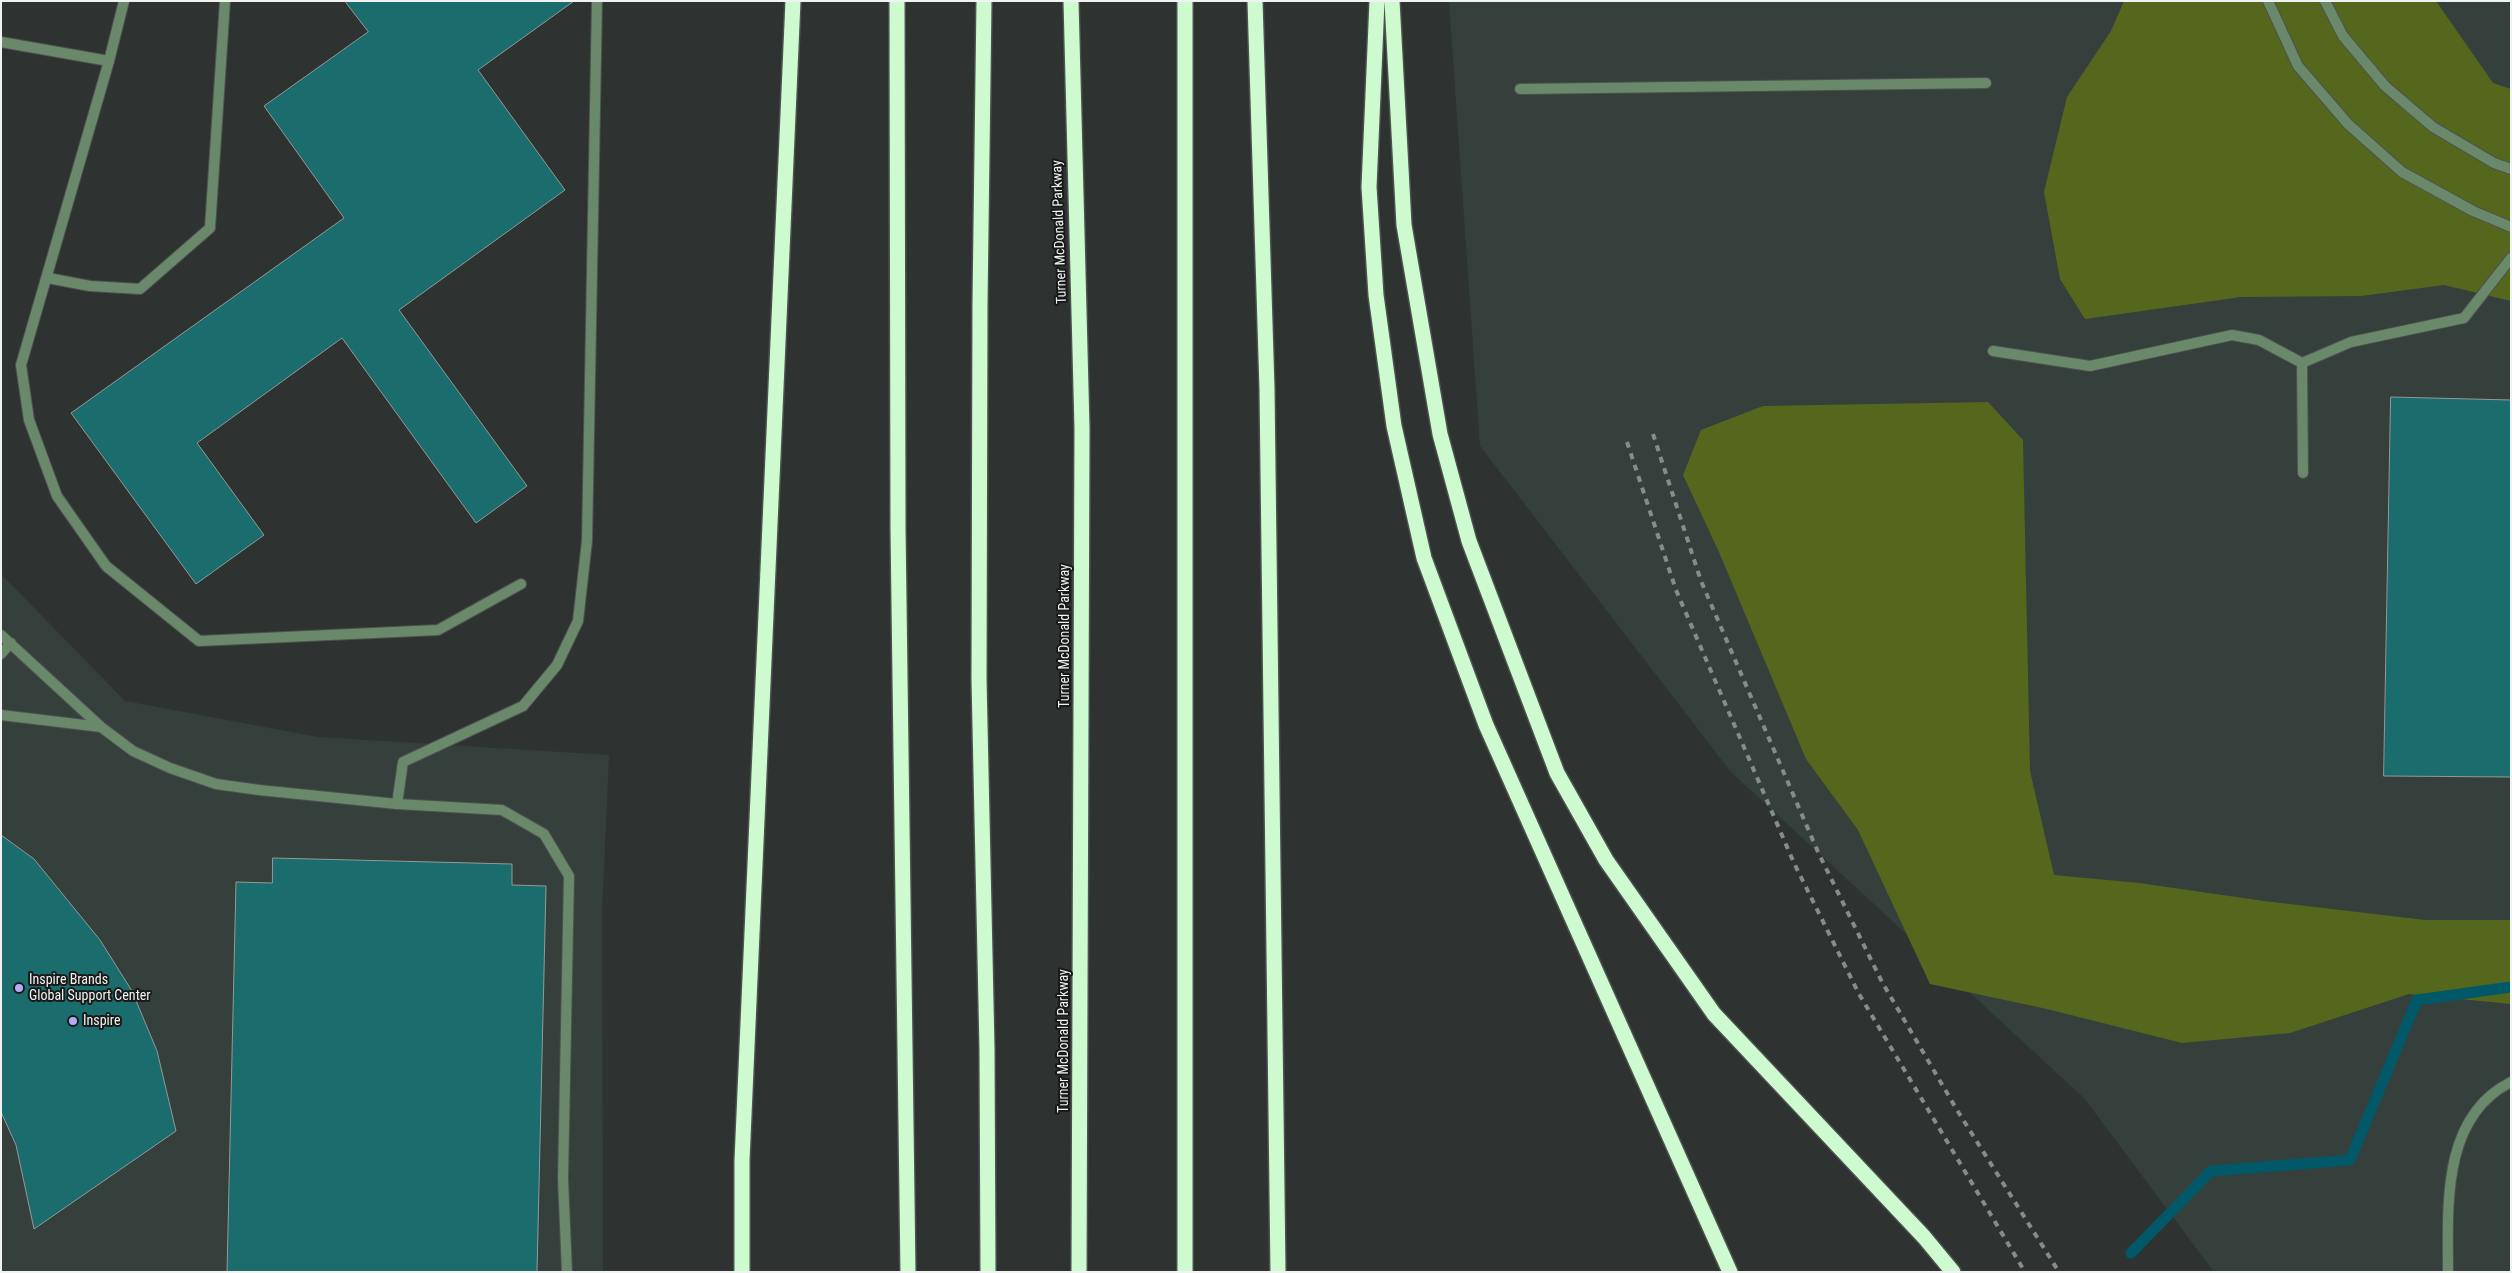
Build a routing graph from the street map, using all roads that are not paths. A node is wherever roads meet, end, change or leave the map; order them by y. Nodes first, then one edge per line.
1 (124, 1) edge
2 (224, 1) edge
3 (598, 1) edge
4 (793, 1) edge
5 (897, 1) edge
6 (984, 1) edge
7 (1071, 1) edge
8 (1185, 1) edge
9 (1255, 1) edge
10 (1377, 1) edge
11 (1392, 1) edge
12 (2268, 1) edge
13 (2326, 1) edge
14 (1, 42) edge
15 (110, 61) junction
16 (1986, 83) dead end
17 (1520, 89) dead end
18 (2511, 169) edge
19 (2511, 227) edge
20 (2511, 258) edge
21 (48, 278) junction
22 (1993, 350) dead end
23 (2302, 363) junction
24 (2303, 473) dead end
25 (521, 584) dead end
26 (1, 635) edge
27 (11, 643) junction
28 (1, 654) edge
29 (1, 715) edge
30 (101, 727) junction
31 (398, 804) junction
32 (2511, 1082) edge
33 (742, 1160) junction
34 (567, 1272) edge
35 (732, 1272) edge
36 (742, 1272) edge
37 (908, 1272) edge
38 (988, 1272) edge
39 (1079, 1272) edge
40 (1185, 1272) edge
41 (1278, 1272) edge
42 (1730, 1272) edge
43 (1953, 1272) edge
44 (2448, 1272) edge

1 - 15 street
2 - 21 street
3 - 31 street
4 - 33 highway
5 - 37 highway
6 - 38 highway
7 - 39 highway, Turner McDonald Parkway
8 - 40 highway
9 - 41 highway
10 - 42 highway
11 - 43 highway
12 - 19 street
13 - 18 street
14 - 15 street
15 - 21 street
16 - 17 street
20 - 23 street
21 - 25 street
22 - 23 street
23 - 24 street
26 - 27 street
27 - 28 street
27 - 30 street
29 - 30 street
30 - 31 street
31 - 34 street
32 - 44 street
33 - 35 highway
33 - 36 highway

